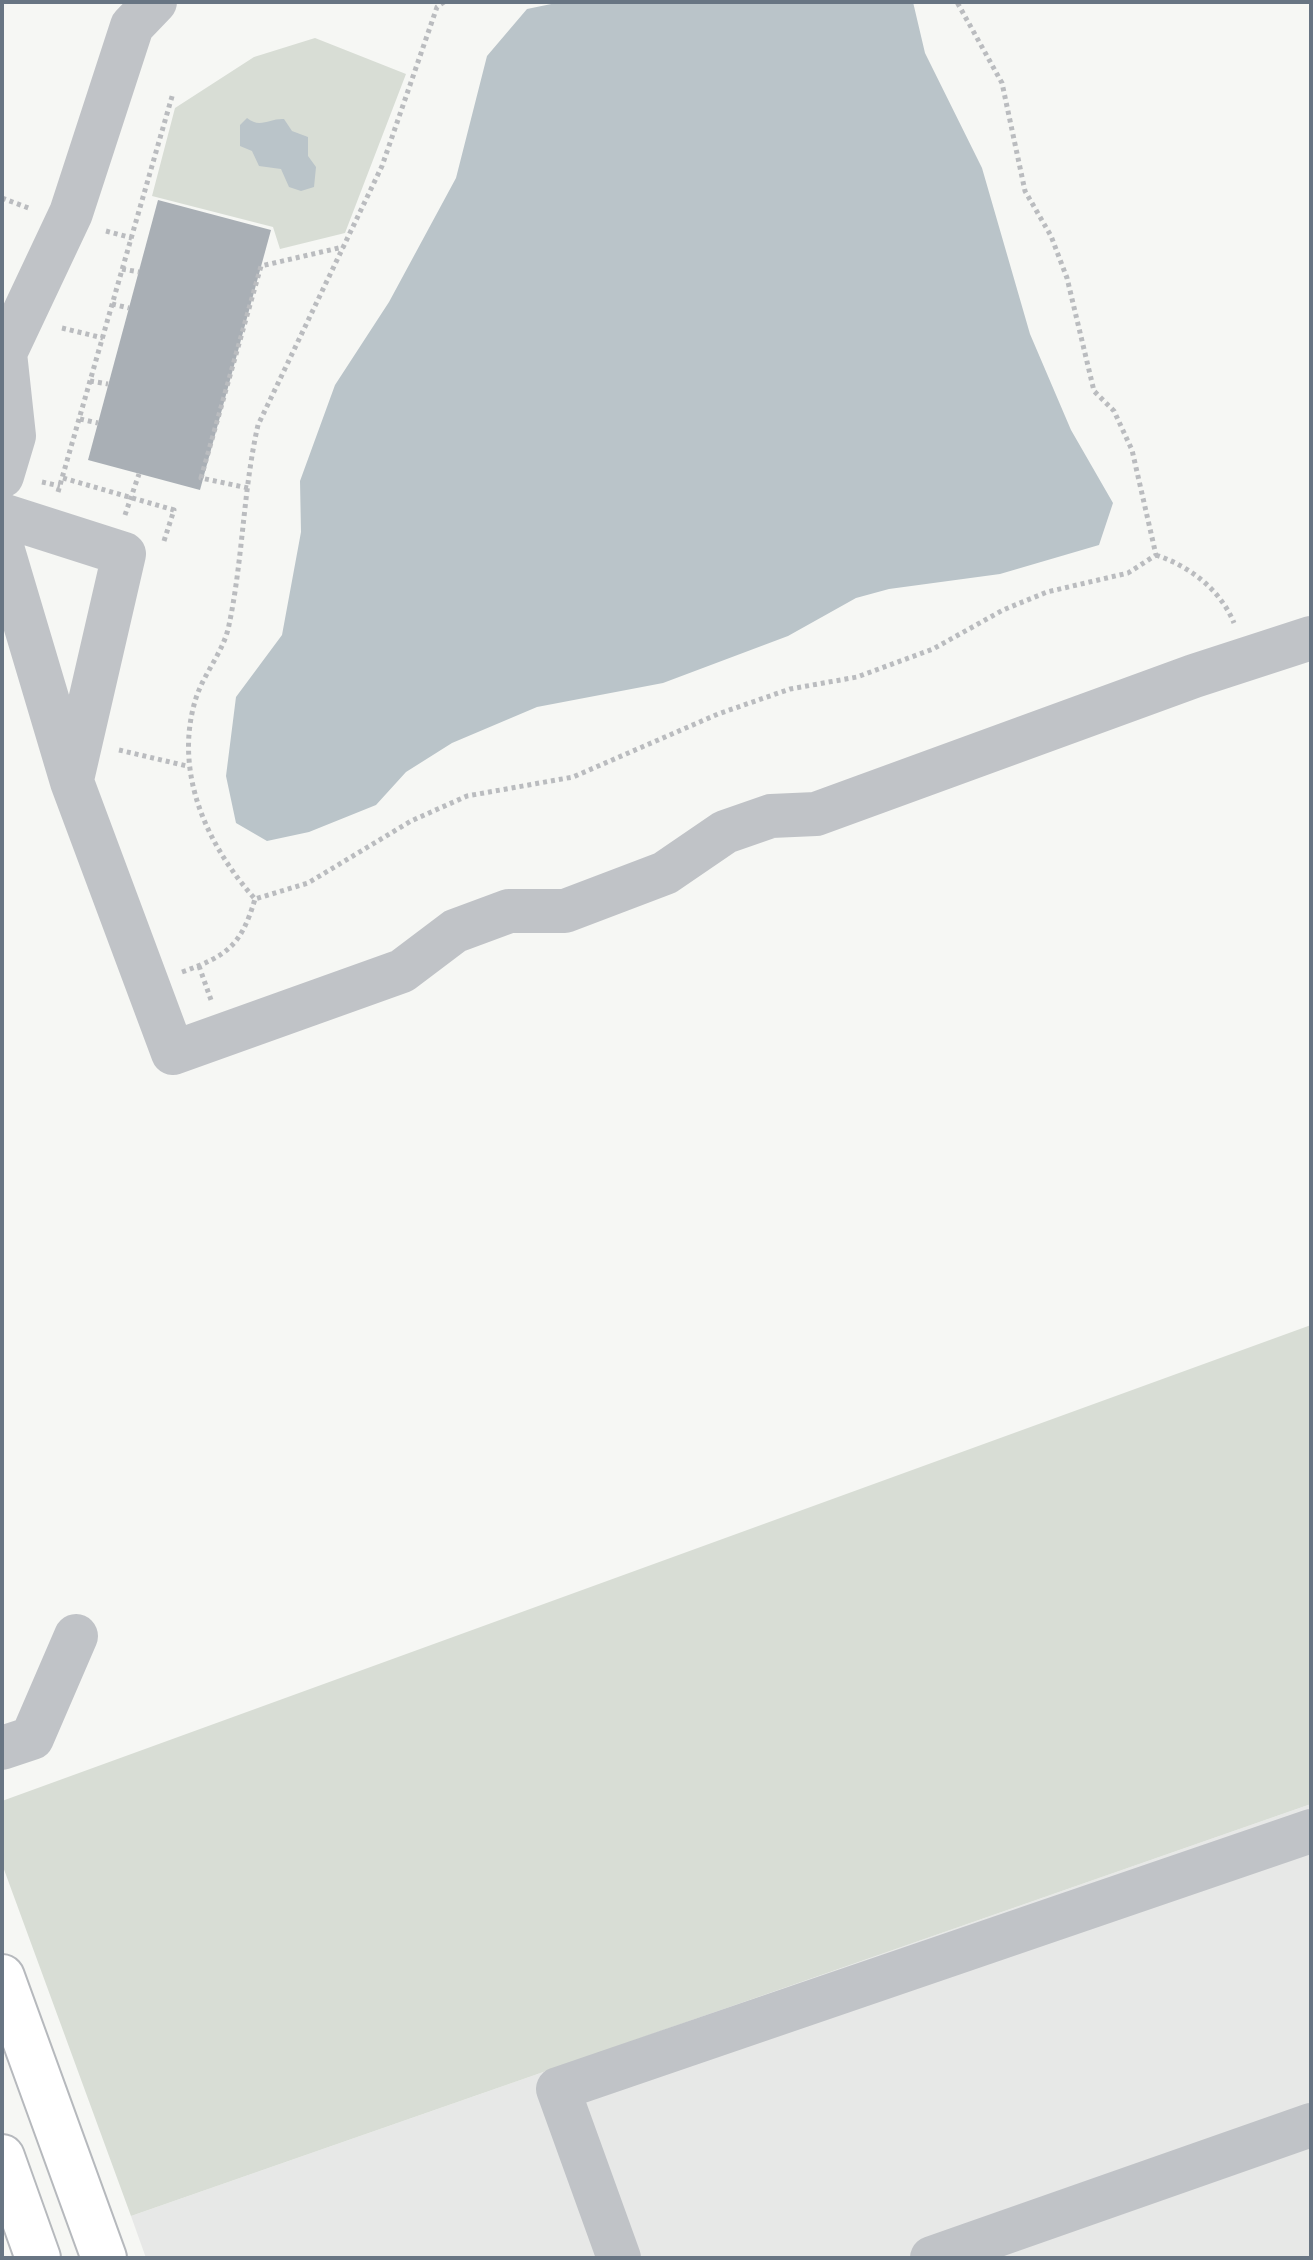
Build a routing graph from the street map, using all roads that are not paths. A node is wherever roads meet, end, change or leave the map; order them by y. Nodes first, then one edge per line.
1 (155, 2) edge
2 (3, 351) edge
3 (2, 476) edge
4 (2, 515) edge
5 (2, 547) edge
6 (1311, 638) edge
7 (76, 761) junction
8 (76, 1636) dead end
9 (2, 1748) edge
10 (1311, 1831) edge
11 (2, 1977) edge
12 (1311, 2125) edge
13 (2, 2157) edge
14 (38, 2258) edge
15 (104, 2258) edge
16 (619, 2258) edge
17 (932, 2258) edge

1 - 2 lane
2 - 3 lane
4 - 7 lane
5 - 7 lane
6 - 7 lane
8 - 9 lane
10 - 16 lane
11 - 15 main road
12 - 17 lane
13 - 14 main road

